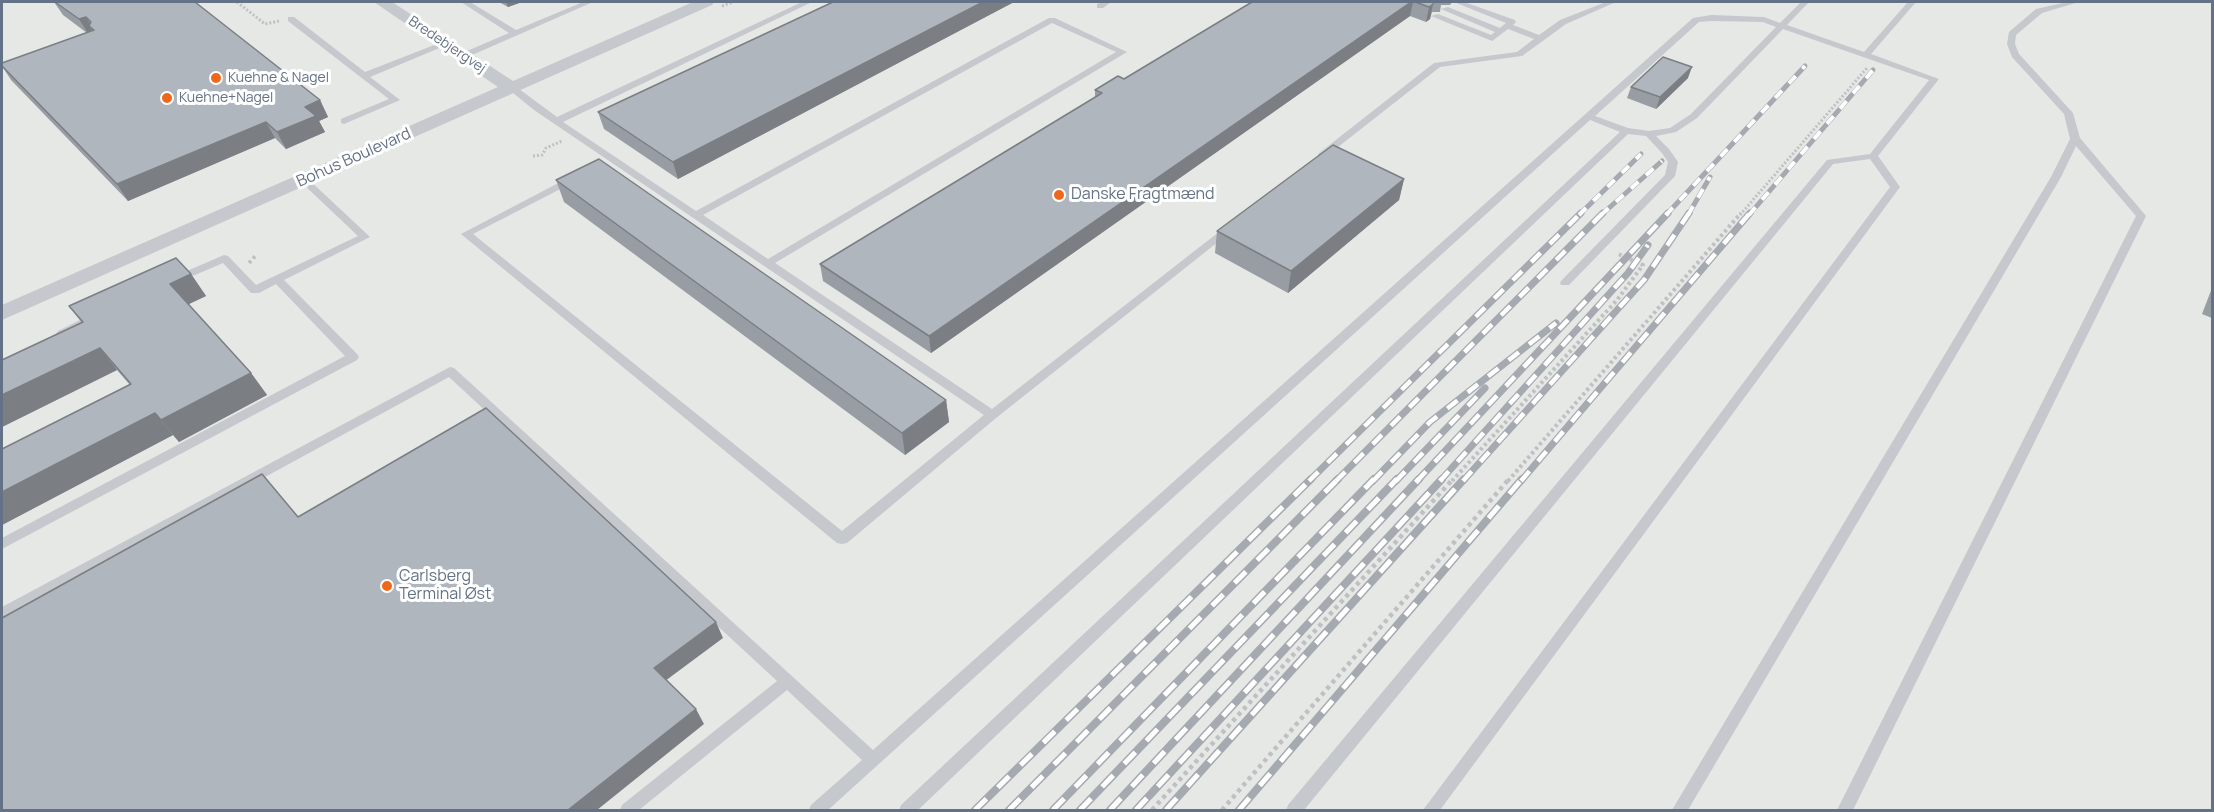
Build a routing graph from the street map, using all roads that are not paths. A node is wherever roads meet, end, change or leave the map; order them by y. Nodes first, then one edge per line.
1 (382, 2) edge
2 (465, 2) edge
3 (589, 2) edge
4 (706, 2) edge
5 (808, 2) edge
6 (1458, 2) edge
7 (1612, 2) edge
8 (1805, 2) edge
9 (1912, 2) edge
10 (2075, 2) edge
11 (1439, 13) dead end
12 (291, 19) road end
13 (1782, 26) junction
14 (1502, 30) junction
15 (515, 33) junction
16 (1539, 38) junction
17 (445, 44) junction
18 (463, 56) junction
19 (1871, 57) junction
20 (364, 76) junction
21 (512, 88) junction
22 (1588, 116) junction
23 (344, 121) dead end
24 (557, 121) junction
25 (1626, 131) junction
26 (1649, 134) junction
27 (2075, 139) junction
28 (1873, 156) junction
29 (1307, 167) edge
30 (581, 175) edge
31 (304, 180) junction
32 (696, 215) junction
33 (1233, 226) edge
34 (768, 263) junction
35 (278, 279) junction
36 (170, 282) edge
37 (1565, 283) dead end
38 (106, 311) edge
39 (2, 313) edge
40 (58, 346) edge
41 (992, 415) junction
42 (2, 544) edge
43 (2, 614) edge
44 (788, 681) junction
45 (873, 760) junction
46 (628, 810) edge
47 (817, 810) edge
48 (907, 810) edge
49 (1294, 810) edge
50 (1431, 810) edge
51 (1680, 810) edge
52 (1845, 810) edge

1 - 17 street, Bredebjergvej
2 - 15 lane
3 - 15 lane
4 - 21 street, Bohus Boulevard
5 - 24 lane
6 - 14 lane
7 - 16 lane
8 - 13 lane
9 - 19 lane
10 - 27 lane
11 - 14 lane
12 - 20 lane
13 - 19 lane
13 - 22 lane
13 - 26 lane
14 - 16 lane
15 - 18 lane
16 - 29 lane
17 - 18 street, Bredebjergvej
17 - 20 lane
18 - 21 street, Bredebjergvej
19 - 28 lane
20 - 23 lane
21 - 24 lane
21 - 31 street, Bohus Boulevard
22 - 25 lane
22 - 45 lane
24 - 32 lane
25 - 26 lane
25 - 48 lane
26 - 37 lane
27 - 51 lane
27 - 52 lane
28 - 49 lane
28 - 50 lane
30 - 41 lane
31 - 35 lane
31 - 39 street, Bohus Boulevard
32 - 34 lane
32 - 34 lane
33 - 41 lane
34 - 41 lane
35 - 36 lane
35 - 42 lane
38 - 40 lane
43 - 44 lane
44 - 45 lane
44 - 46 lane
45 - 47 lane

